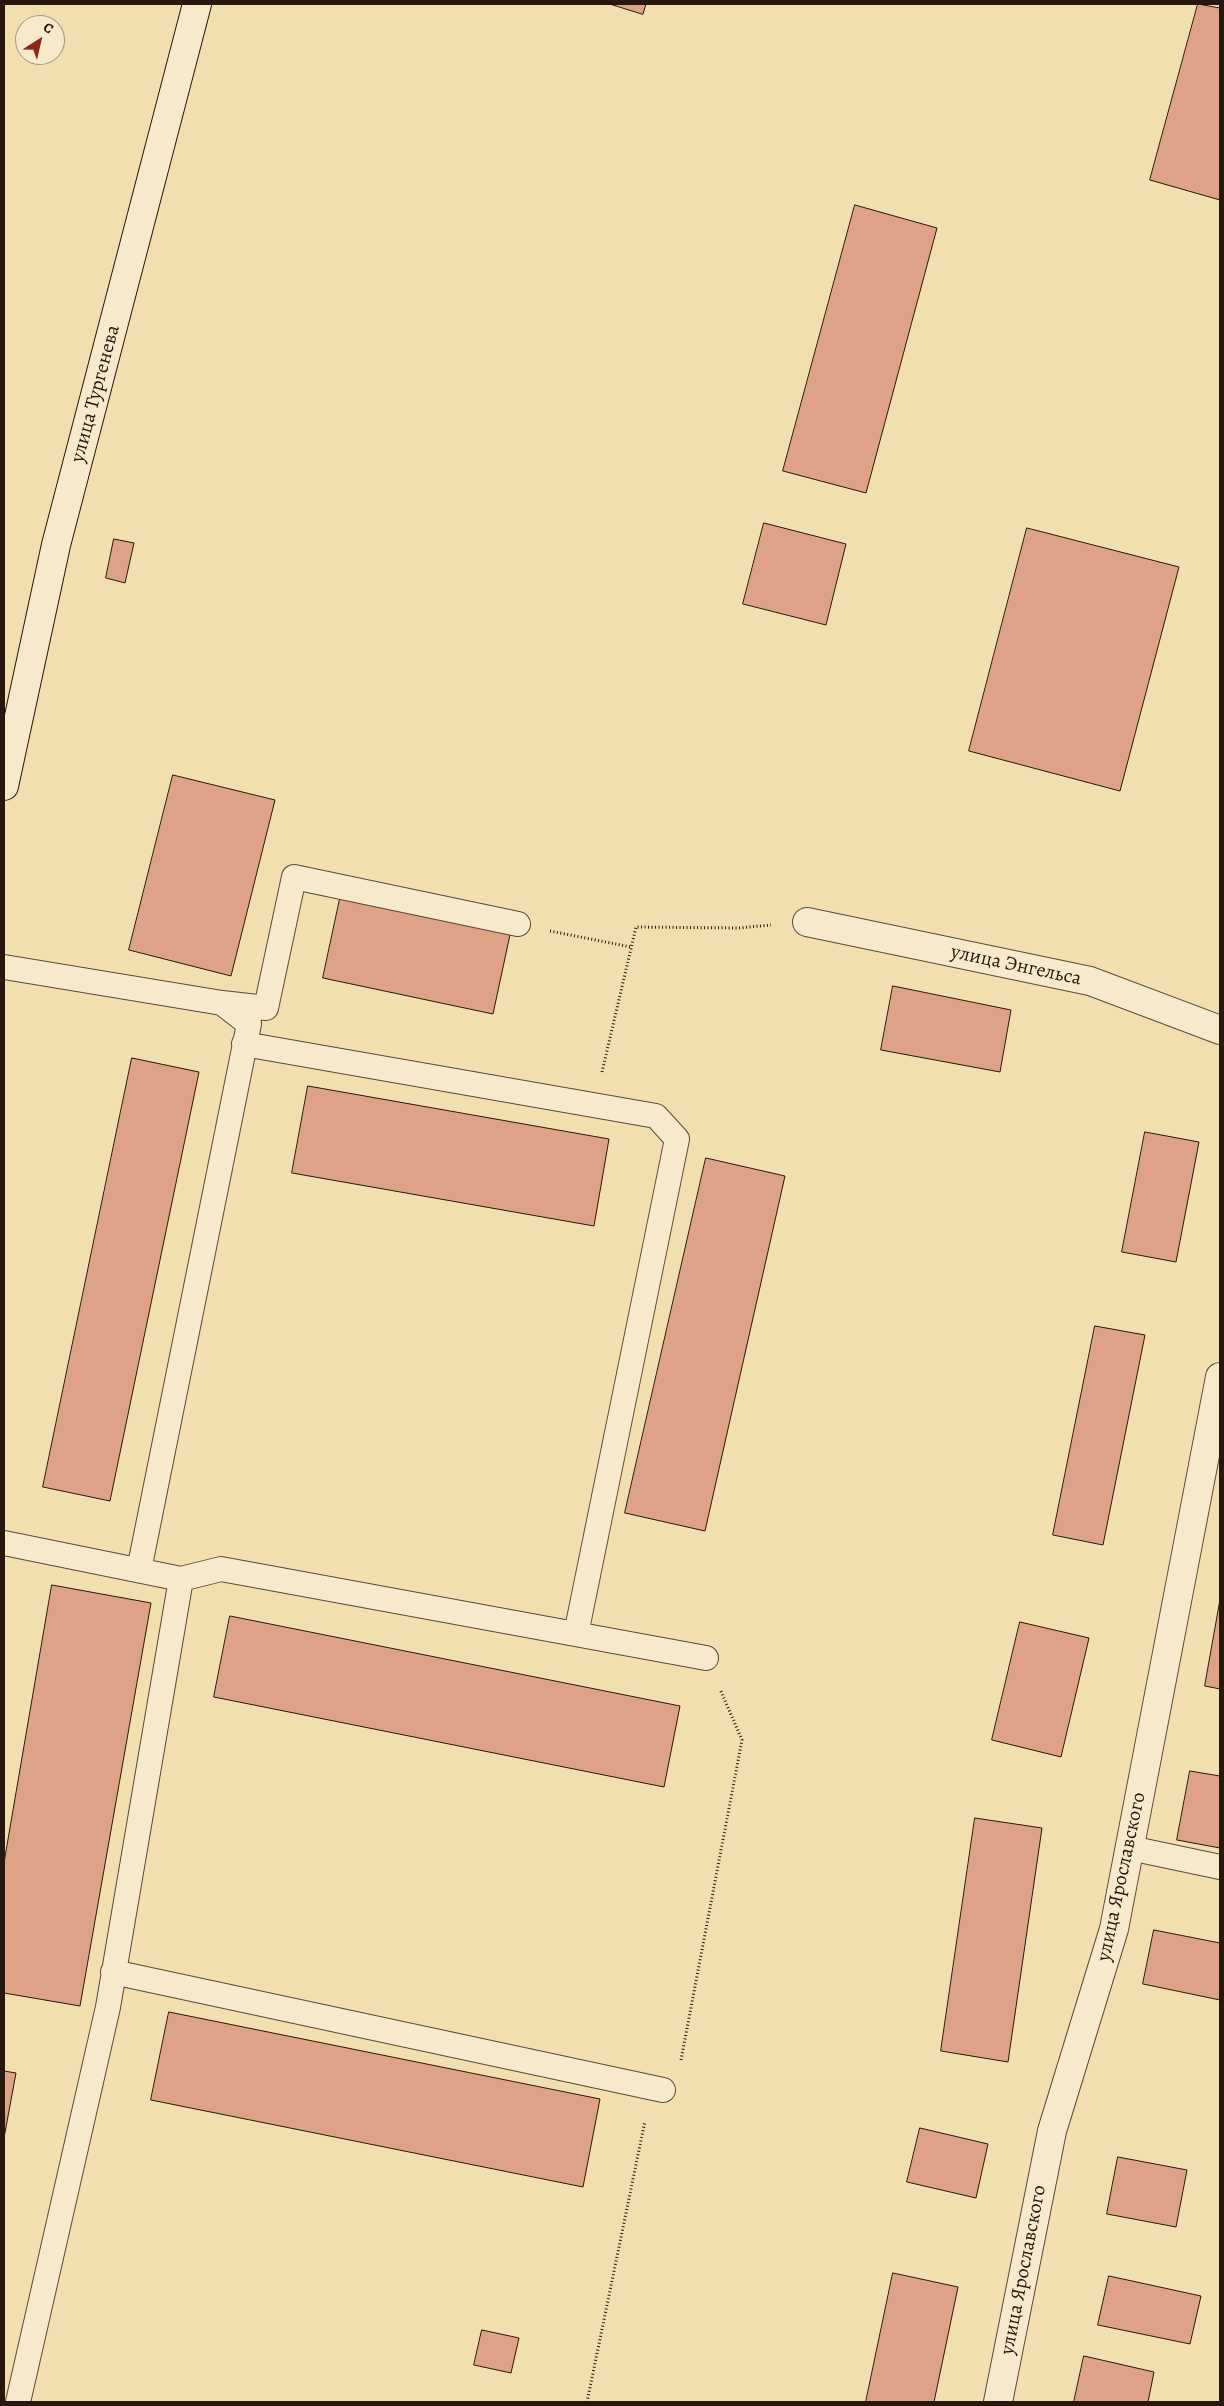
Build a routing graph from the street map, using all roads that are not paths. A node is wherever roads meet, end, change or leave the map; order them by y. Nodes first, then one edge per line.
1 (197, 4) edge
2 (4, 786) edge
3 (806, 922) road end
4 (518, 924) road end
5 (4, 967) edge
6 (222, 1003) junction
7 (1220, 1030) edge
8 (244, 1044) junction
9 (1220, 1377) edge
10 (4, 1543) edge
11 (138, 1570) junction
12 (181, 1579) junction
13 (576, 1634) junction
14 (706, 1658) road end
15 (1130, 1848) junction
16 (1220, 1867) edge
17 (114, 1972) junction
18 (663, 2090) road end
19 (18, 2402) edge
20 (998, 2402) edge

1 - 2 street, улица Тургенева
3 - 7 street, улица Энгельса
4 - 6 lane
5 - 6 lane
6 - 8 lane
8 - 11 lane
8 - 13 lane
9 - 15 street, улица Ярославского
10 - 11 lane
11 - 12 lane
12 - 13 lane
12 - 17 lane
13 - 14 lane
15 - 16 lane
15 - 20 street, улица Ярославского
17 - 18 lane
17 - 19 lane

